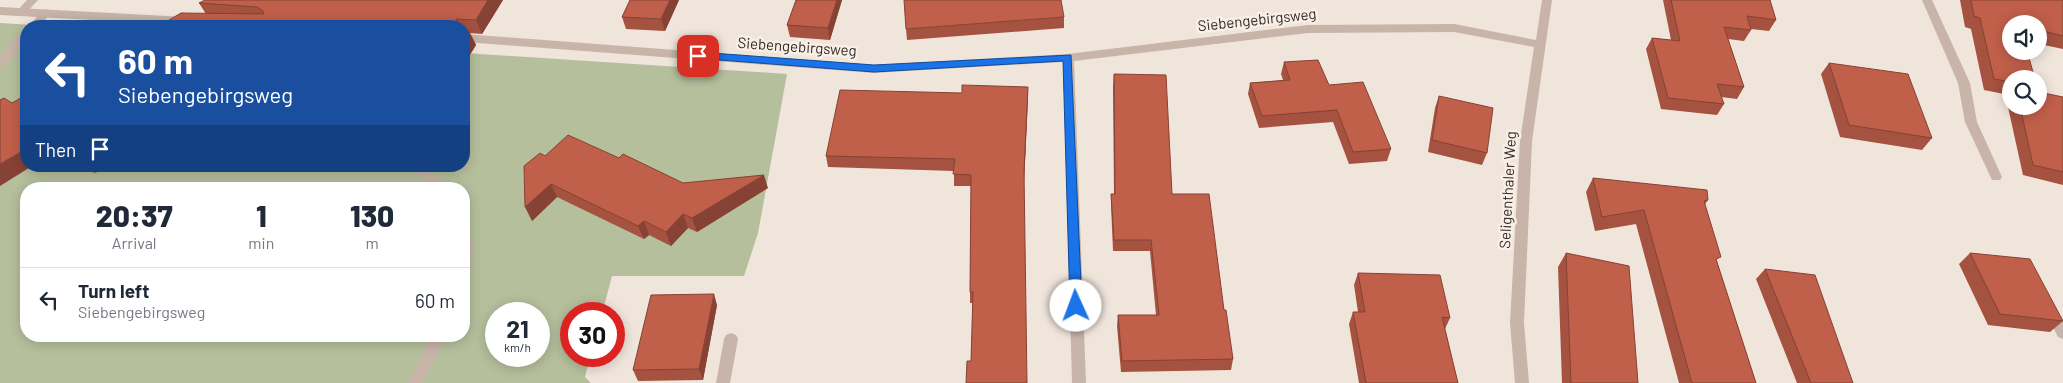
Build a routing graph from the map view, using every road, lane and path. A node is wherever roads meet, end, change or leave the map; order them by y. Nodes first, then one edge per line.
1 (33, 0) edge
2 (1547, 0) edge
3 (1927, 0) edge
4 (0, 10) edge
5 (21, 12) junction
6 (46, 13) junction
7 (40, 20) edge
8 (165, 20) edge
9 (470, 38) edge
10 (20, 41) edge
11 (1539, 44) junction
12 (1068, 58) junction
13 (0, 63) edge
14 (424, 172) edge
15 (1996, 177) dead end
16 (434, 182) edge
17 (730, 339) dead end
18 (436, 342) edge
19 (415, 383) edge
20 (722, 383) edge
21 (1079, 383) edge
22 (1522, 383) edge

1 - 5 street
2 - 11 street, Seligenthaler Weg
3 - 15 street
4 - 5 street
5 - 6 street
6 - 7 street
6 - 8 street
9 - 12 street, Siebengebirgsweg
10 - 13 street
11 - 12 street, Siebengebirgsweg
11 - 22 street, Seligenthaler Weg
12 - 21 street
14 - 16 street
17 - 20 street
18 - 19 street

